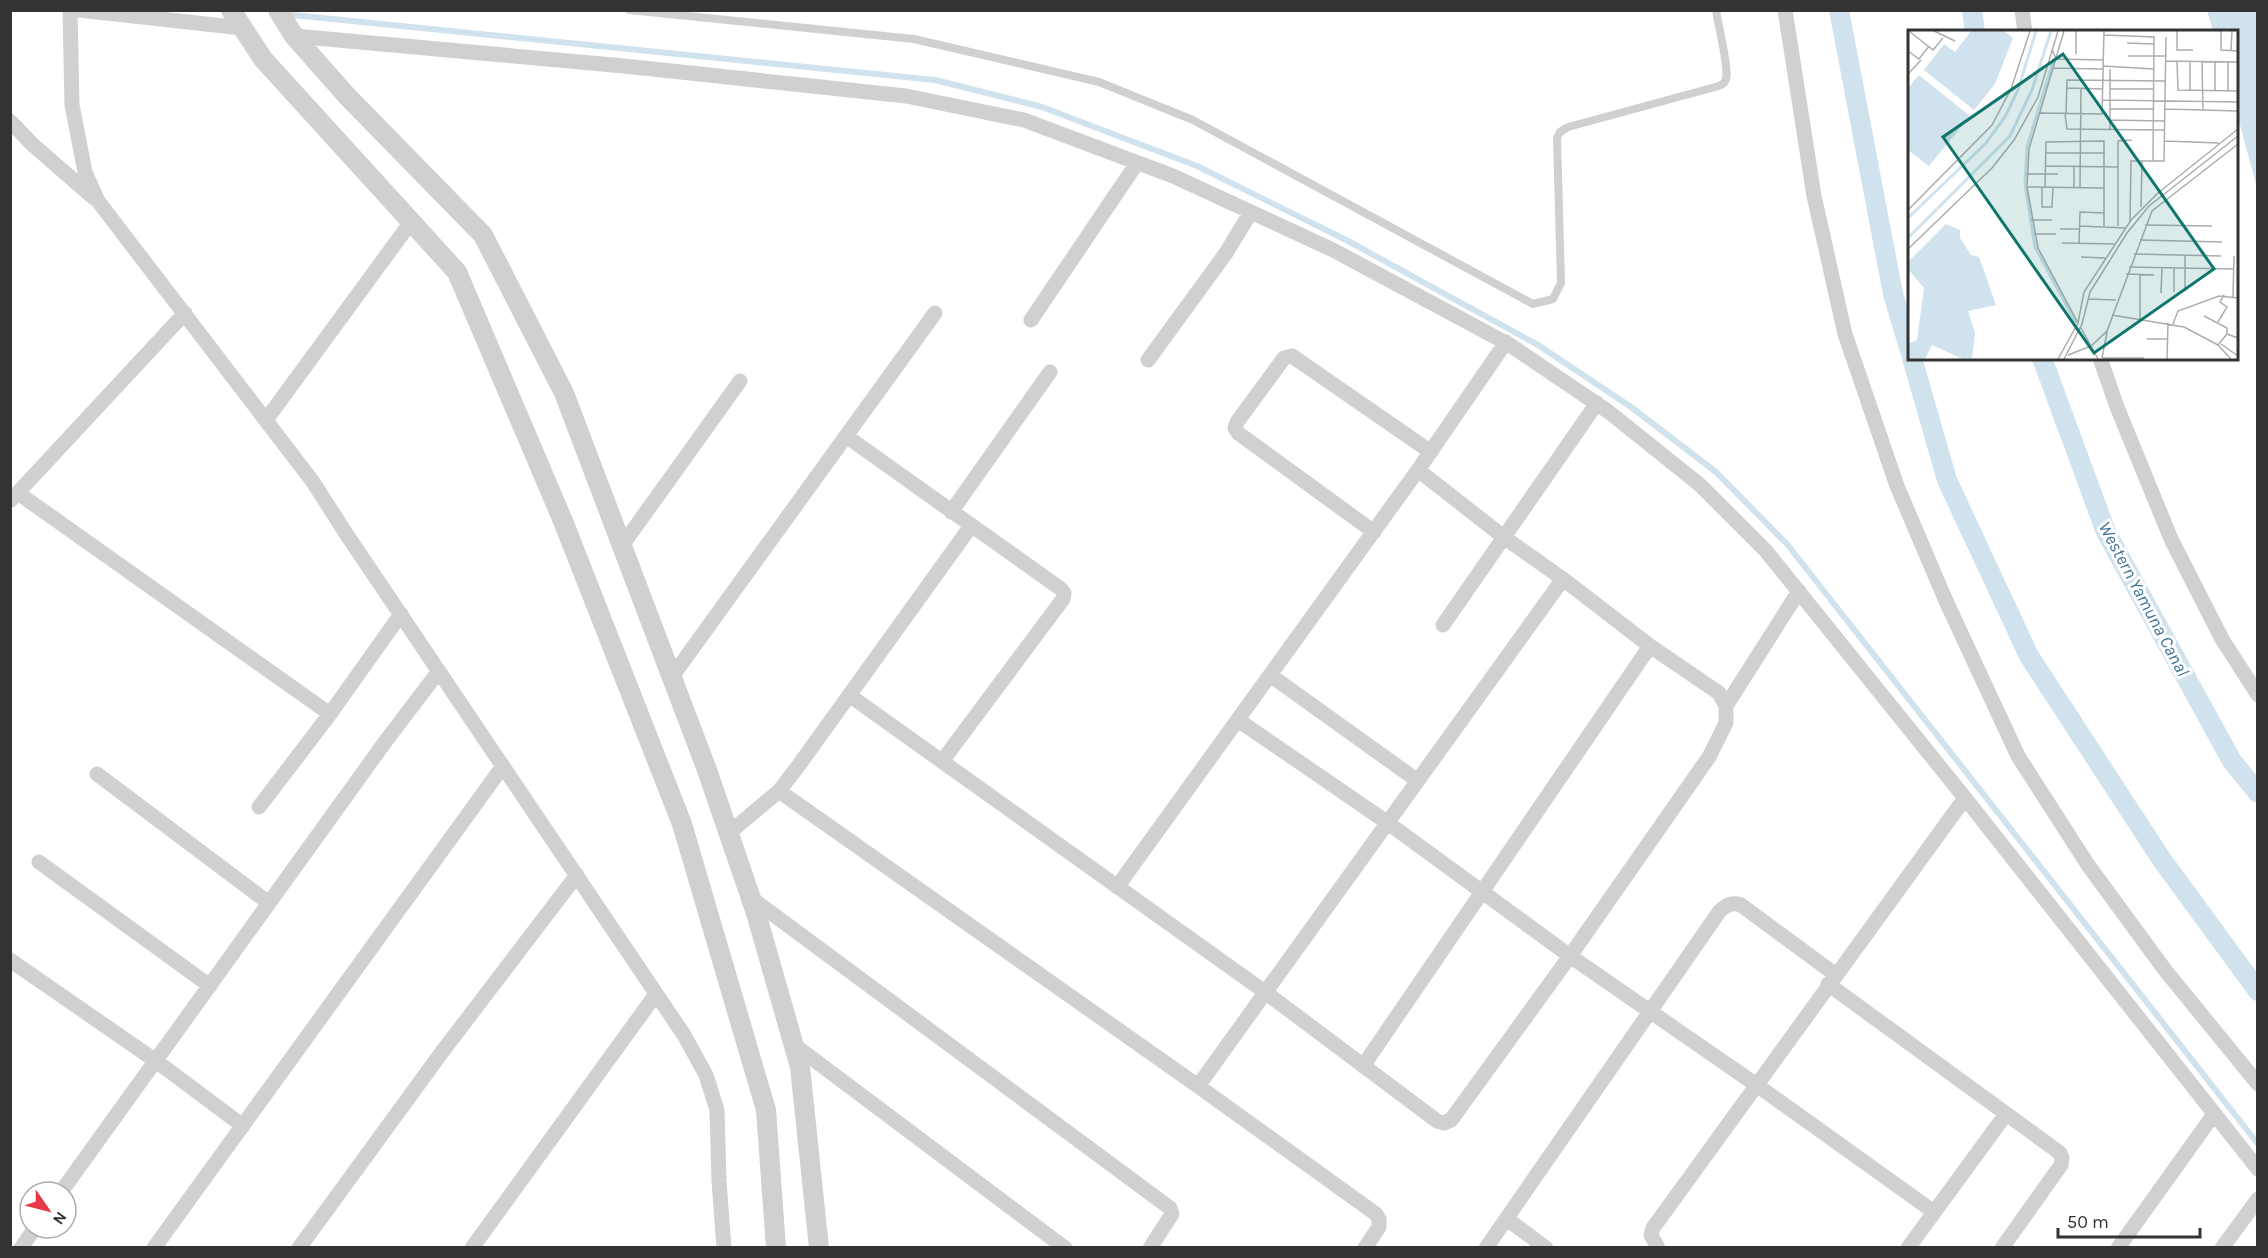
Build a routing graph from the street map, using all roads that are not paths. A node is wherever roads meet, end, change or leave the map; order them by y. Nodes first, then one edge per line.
1 (70, 10) edge
2 (79, 10) edge
3 (231, 10) edge
4 (278, 10) edge
5 (629, 10) edge
6 (1716, 10) edge
7 (1785, 10) edge
8 (2022, 10) edge
9 (242, 28) junction
10 (2025, 30) edge
11 (294, 36) junction
12 (10, 120) edge
13 (1137, 163) junction
14 (98, 201) junction
15 (1251, 212) junction
16 (411, 222) junction
17 (185, 313) junction
18 (935, 313) dead end
19 (1031, 320) dead end
20 (1506, 342) junction
21 (1148, 360) dead end
22 (2101, 360) edge
23 (1050, 372) dead end
24 (740, 381) dead end
25 (1597, 403) junction
26 (266, 420) junction
27 (846, 436) junction
28 (1431, 452) junction
29 (1418, 470) junction
30 (14, 496) edge
31 (951, 512) junction
32 (971, 526) junction
33 (1374, 532) junction
34 (1505, 538) junction
35 (621, 547) junction
36 (1563, 579) junction
37 (1799, 591) junction
38 (400, 614) junction
39 (1443, 625) dead end
40 (1650, 646) junction
41 (439, 671) junction
42 (1270, 675) junction
43 (671, 678) junction
44 (849, 695) junction
45 (2258, 695) edge
46 (1726, 706) junction
47 (330, 714) junction
48 (1238, 720) junction
49 (943, 760) junction
50 (503, 766) junction
51 (96, 774) dead end
52 (1419, 781) junction
53 (779, 790) junction
54 (1965, 798) junction
55 (259, 807) dead end
56 (1388, 823) junction
57 (729, 833) junction
58 (39, 862) dead end
59 (577, 875) junction
60 (1117, 887) junction
61 (1481, 891) junction
62 (751, 898) junction
63 (269, 903) junction
64 (1570, 956) junction
65 (10, 960) edge
66 (1832, 979) junction
67 (210, 986) junction
68 (1265, 992) junction
69 (656, 994) junction
70 (1652, 1011) junction
71 (793, 1044) junction
72 (156, 1061) junction
73 (1363, 1066) junction
74 (2258, 1084) edge
75 (1198, 1086) junction
76 (1758, 1086) junction
77 (2006, 1114) junction
78 (2214, 1114) junction
79 (243, 1126) junction
80 (2258, 1169) edge
81 (70, 1180) edge
82 (2258, 1199) edge
83 (1934, 1212) junction
84 (1507, 1219) junction
85 (154, 1248) edge
86 (299, 1248) edge
87 (472, 1248) edge
88 (724, 1248) edge
89 (776, 1248) edge
90 (819, 1248) edge
91 (1065, 1248) edge
92 (1150, 1248) edge
93 (1365, 1248) edge
94 (1486, 1248) edge
95 (1546, 1248) edge
96 (1658, 1248) edge
97 (1908, 1248) edge
98 (2002, 1248) edge
99 (2118, 1248) edge
100 (2222, 1248) edge

1 - 14 street
2 - 9 street
3 - 9 street
4 - 11 street
5 - 6 lane
7 - 74 street
8 - 10 street
9 - 16 street
11 - 13 street
11 - 35 street
12 - 14 street
13 - 15 street
13 - 19 street
14 - 17 street
15 - 20 street
15 - 21 street
16 - 26 street
16 - 89 street
17 - 26 street
17 - 30 street
18 - 27 street
20 - 25 street
20 - 28 street
22 - 45 street
23 - 31 street
24 - 35 street
25 - 34 street
25 - 37 street
26 - 38 street
27 - 31 street
27 - 43 street
28 - 29 street
28 - 33 street
29 - 33 street
29 - 34 street
30 - 47 street
31 - 32 street
32 - 44 street
32 - 49 street
33 - 42 street
34 - 36 street
34 - 39 street
35 - 43 street
36 - 40 street
36 - 52 street
37 - 46 street
37 - 54 street
38 - 41 street
38 - 47 street
40 - 46 street
40 - 61 street
41 - 50 street
41 - 63 street
42 - 48 street
42 - 52 street
43 - 57 street
44 - 49 street
44 - 53 street
46 - 64 street
47 - 55 street
48 - 56 street
48 - 60 street
49 - 60 street
50 - 59 street
50 - 79 street
51 - 63 street
52 - 56 street
53 - 57 street
53 - 75 street
54 - 66 street
54 - 78 street
56 - 61 street
56 - 68 street
57 - 62 street
58 - 67 street
59 - 69 street
59 - 86 street
60 - 68 street
61 - 64 street
61 - 73 street
62 - 71 street
62 - 92 street
63 - 67 street
64 - 70 street
64 - 73 street
65 - 72 street
66 - 70 street
66 - 76 street
66 - 77 street
67 - 72 street
68 - 73 street
68 - 75 street
69 - 87 street
69 - 88 street
70 - 76 street
70 - 84 street
71 - 90 street
71 - 91 street
72 - 79 street
72 - 81 street
75 - 93 street
76 - 83 street
76 - 96 street
77 - 83 street
77 - 98 street
78 - 80 street
78 - 99 street
79 - 85 street
82 - 100 street
83 - 97 street
84 - 94 street
84 - 95 street

